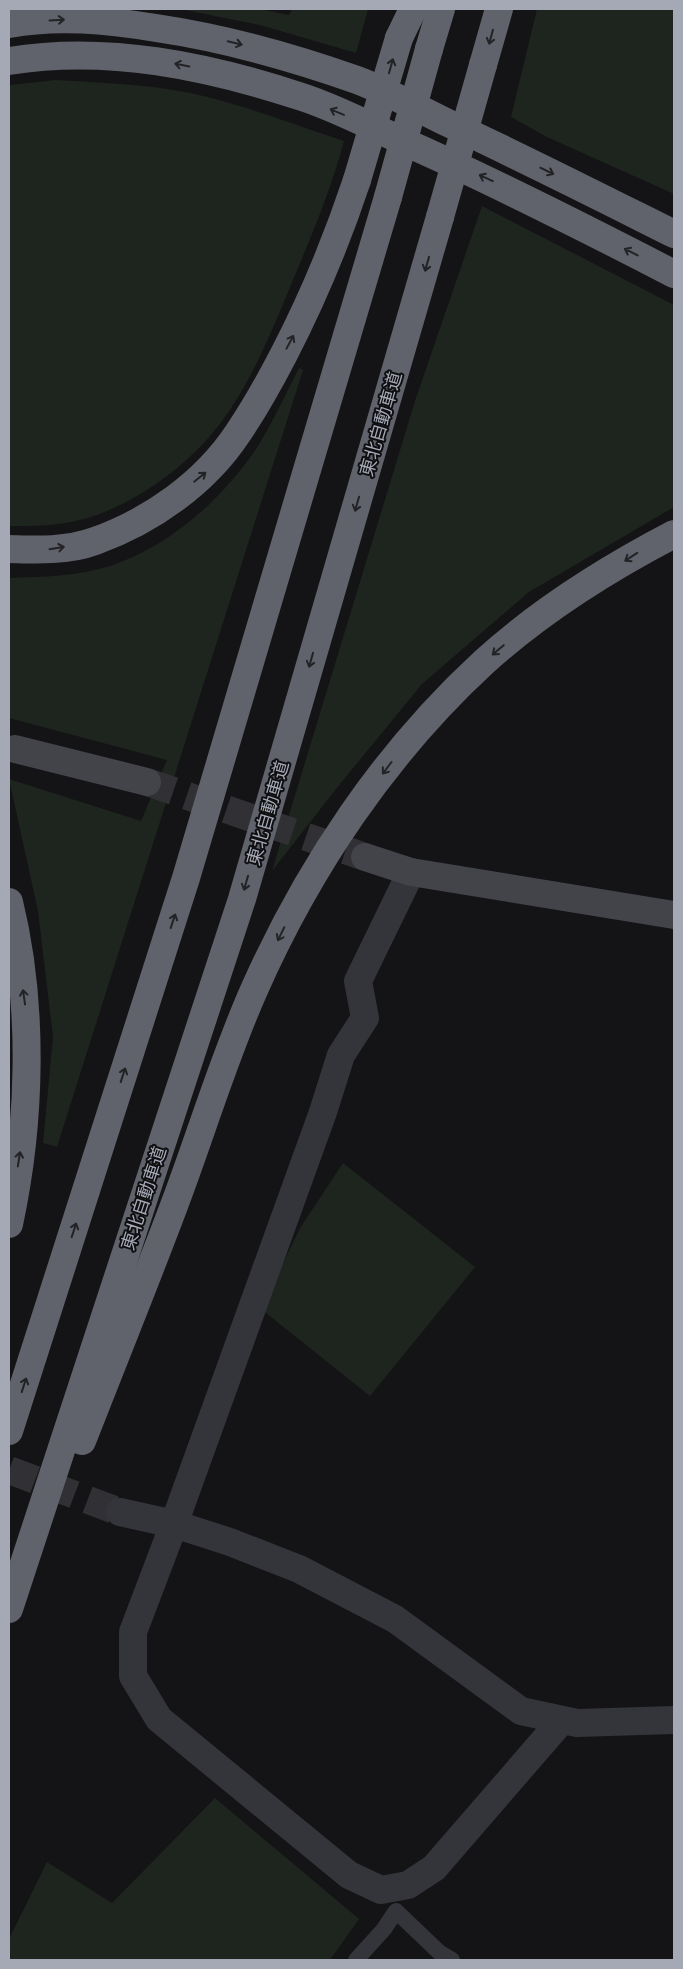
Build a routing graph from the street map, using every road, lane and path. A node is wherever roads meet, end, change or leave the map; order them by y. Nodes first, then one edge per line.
1 (413, 9) edge
2 (440, 9) edge
3 (499, 9) edge
4 (9, 24) edge
5 (9, 61) edge
6 (674, 234) edge
7 (674, 274) edge
8 (674, 534) edge
9 (9, 549) edge
10 (15, 750) dead end
11 (147, 782) tunnel mouth
12 (365, 857) tunnel mouth
13 (411, 872) junction
14 (9, 902) edge
15 (674, 915) edge
16 (9, 1224) edge
17 (9, 1431) edge
18 (120, 1512) tunnel mouth
19 (174, 1524) junction
20 (9, 1609) edge
21 (9, 1626) edge
22 (562, 1720) junction
23 (674, 1720) edge
24 (395, 1900) junction
25 (356, 1960) edge
26 (452, 1960) edge

9 -> 1 highway, bridge
17 -> 2 highway, bridge
3 -> 20 highway, 東北自動車道, bridge
4 -> 6 highway
7 -> 5 highway
8 -> 21 highway
10 - 11 street
12 - 13 street
13 - 15 street
13 - 19 street
16 -> 14 highway
18 - 19 street
19 - 22 street
19 - 24 street
22 - 23 street
22 - 24 street
24 - 25 lane
24 - 26 lane

